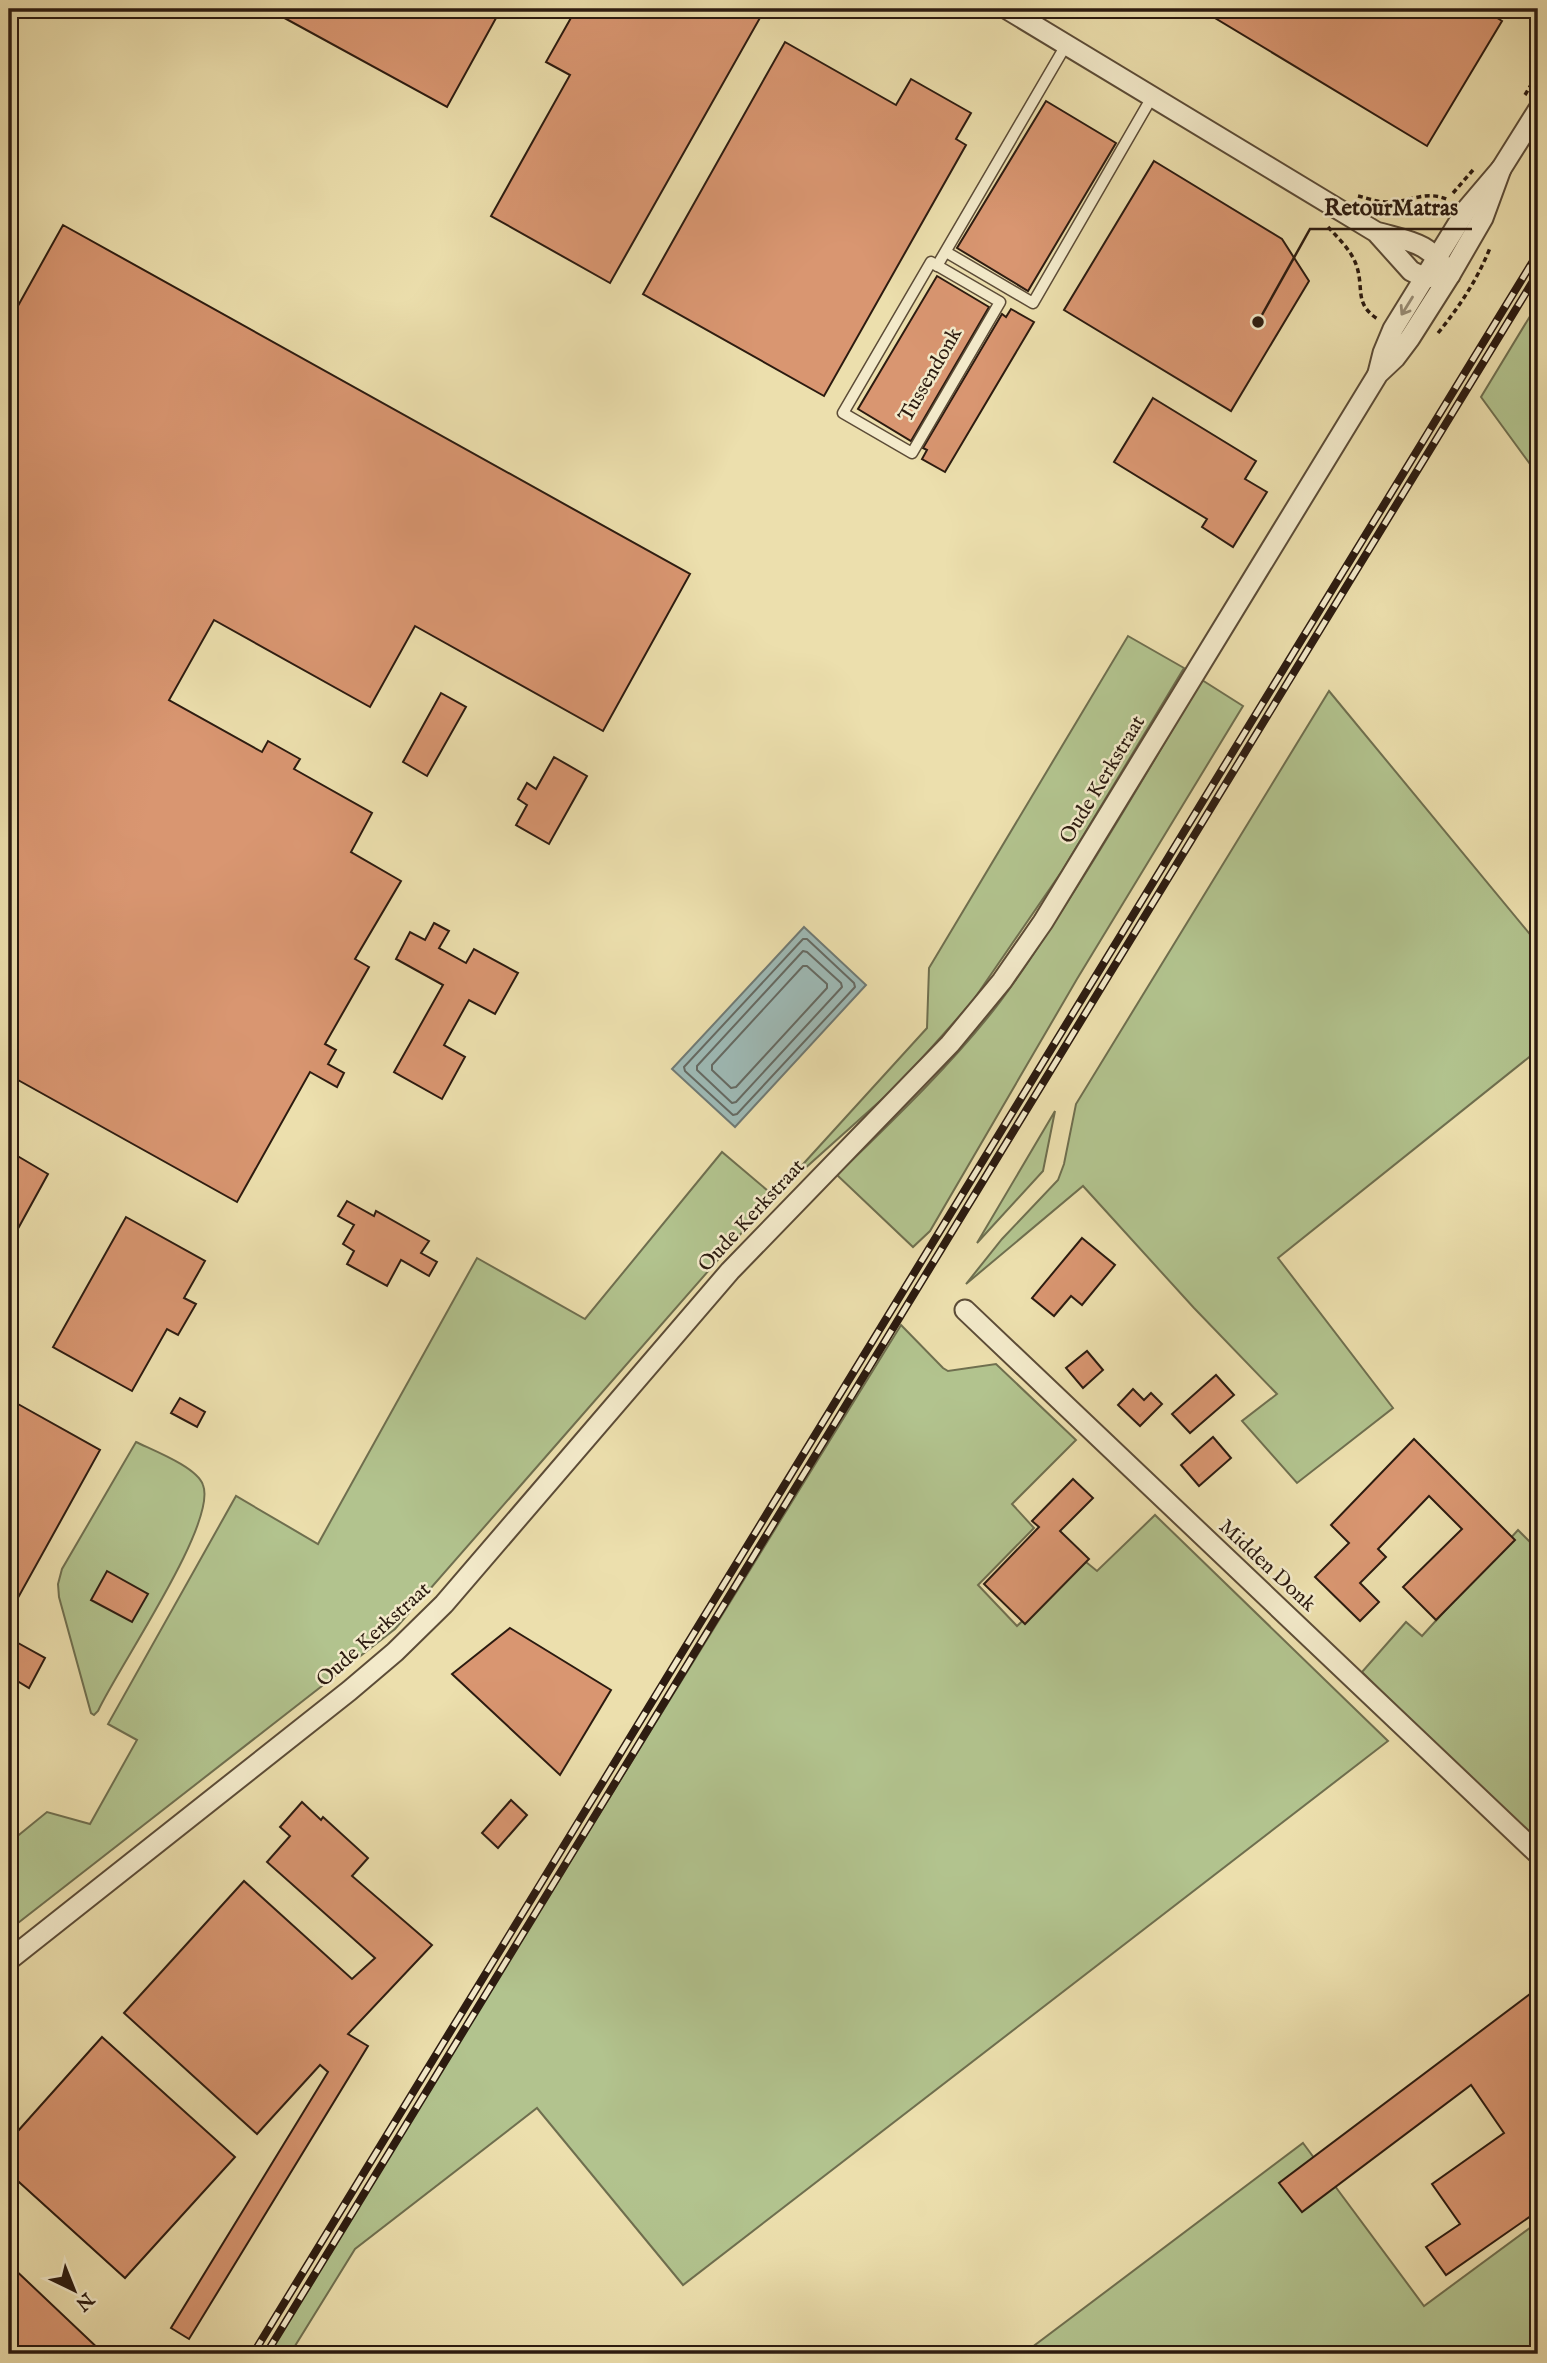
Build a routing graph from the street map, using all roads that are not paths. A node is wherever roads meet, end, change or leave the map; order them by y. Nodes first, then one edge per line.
1 (1007, 9) edge
2 (1066, 45) junction
3 (1153, 97) junction
4 (1538, 110) edge
5 (1501, 169) junction
6 (1376, 232) junction
7 (946, 252) junction
8 (1438, 257) junction
9 (937, 266) junction
10 (1450, 275) junction
11 (1425, 278) junction
12 (1378, 374) junction
13 (965, 1310) dead end
14 (1538, 1854) edge
15 (9, 1960) edge

1 - 2 street
2 - 3 street
2 - 7 lane, Tussendonk
3 - 6 street
3 - 7 lane
4 - 5 street, Oude Kerkstraat
5 - 8 street, Oude Kerkstraat
5 - 10 street, Oude Kerkstraat
6 - 8 street
6 - 11 street
7 - 9 lane, Tussendonk
8 - 10 street
8 - 11 street, Oude Kerkstraat
9 - 9 lane, Tussendonk
10 - 11 street
10 - 12 street, Oude Kerkstraat
11 -> 12 street, Oude Kerkstraat
12 - 15 street, Oude Kerkstraat
13 - 14 street, Midden Donk

